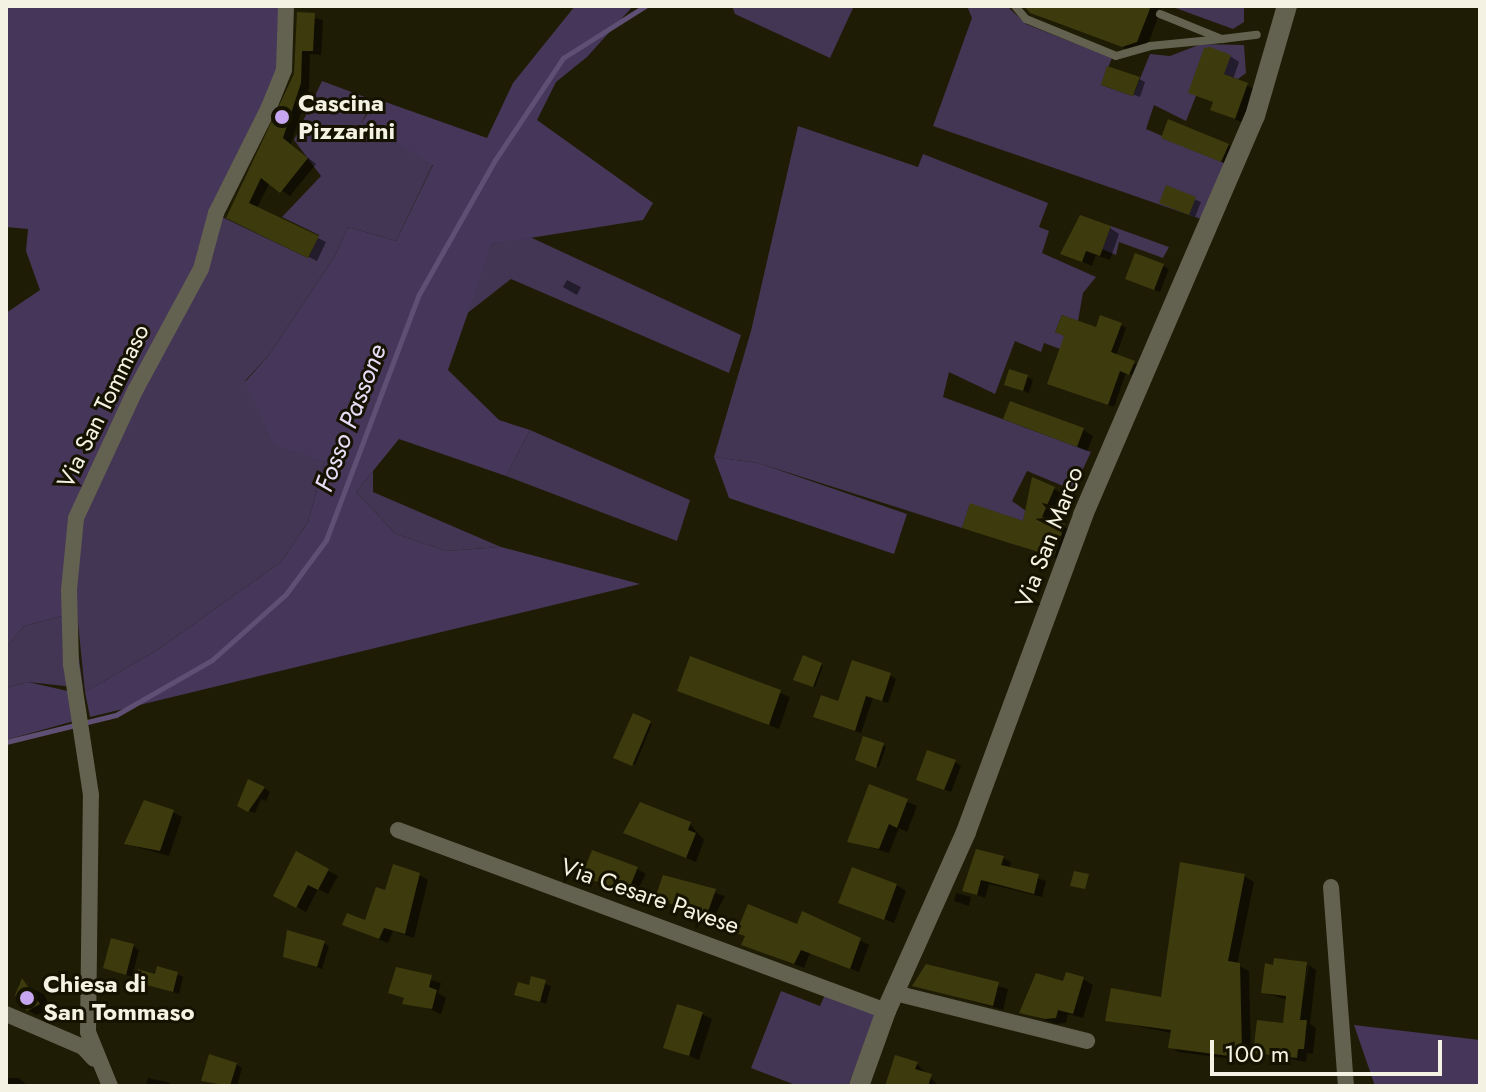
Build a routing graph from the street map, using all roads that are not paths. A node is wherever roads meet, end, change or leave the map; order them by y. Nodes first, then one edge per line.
1 (286, 6) edge
2 (1015, 6) edge
3 (1287, 6) edge
4 (1160, 14) dead end
5 (1257, 35) dead end
6 (1222, 39) junction
7 (398, 830) dead end
8 (1331, 887) dead end
9 (890, 1002) junction
10 (6, 1014) edge
11 (1087, 1041) dead end
12 (98, 1063) junction
13 (110, 1086) edge
14 (859, 1086) edge
15 (1346, 1086) edge

1 - 12 street, Via San Tommaso
2 - 6 lane
3 - 9 street, Via San Marco
4 - 6 lane
5 - 6 lane
7 - 9 street, Via Cesare Pavese
8 - 15 street
9 - 11 street, Via Cesare Pavese
9 - 14 street, Via San Marco
10 - 12 street
12 - 13 street, Via San Tommaso

